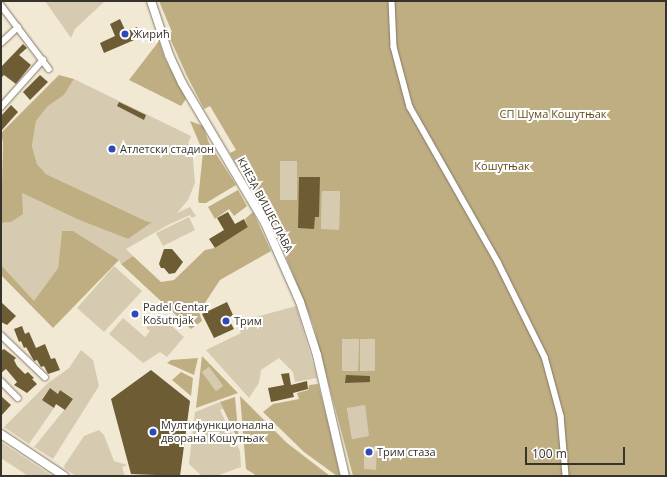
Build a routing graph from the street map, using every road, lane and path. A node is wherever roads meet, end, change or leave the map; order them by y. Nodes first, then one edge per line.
1 (7, 1) edge
2 (151, 1) edge
3 (392, 1) edge
4 (1, 5) edge
5 (18, 27) junction
6 (1, 43) edge
7 (43, 60) junction
8 (49, 69) dead end
9 (1, 107) edge
10 (1, 334) edge
11 (45, 377) dead end
12 (1, 381) edge
13 (18, 398) dead end
14 (1, 434) edge
15 (64, 476) edge
16 (345, 476) edge
17 (566, 476) edge

1 - 4 street
2 - 16 street, КНЕЗА ВИШЕСЛАВА
3 - 17 street
4 - 5 street
5 - 6 street
5 - 7 street
7 - 8 street
7 - 9 street
10 - 11 street
12 - 13 street
14 - 15 street

